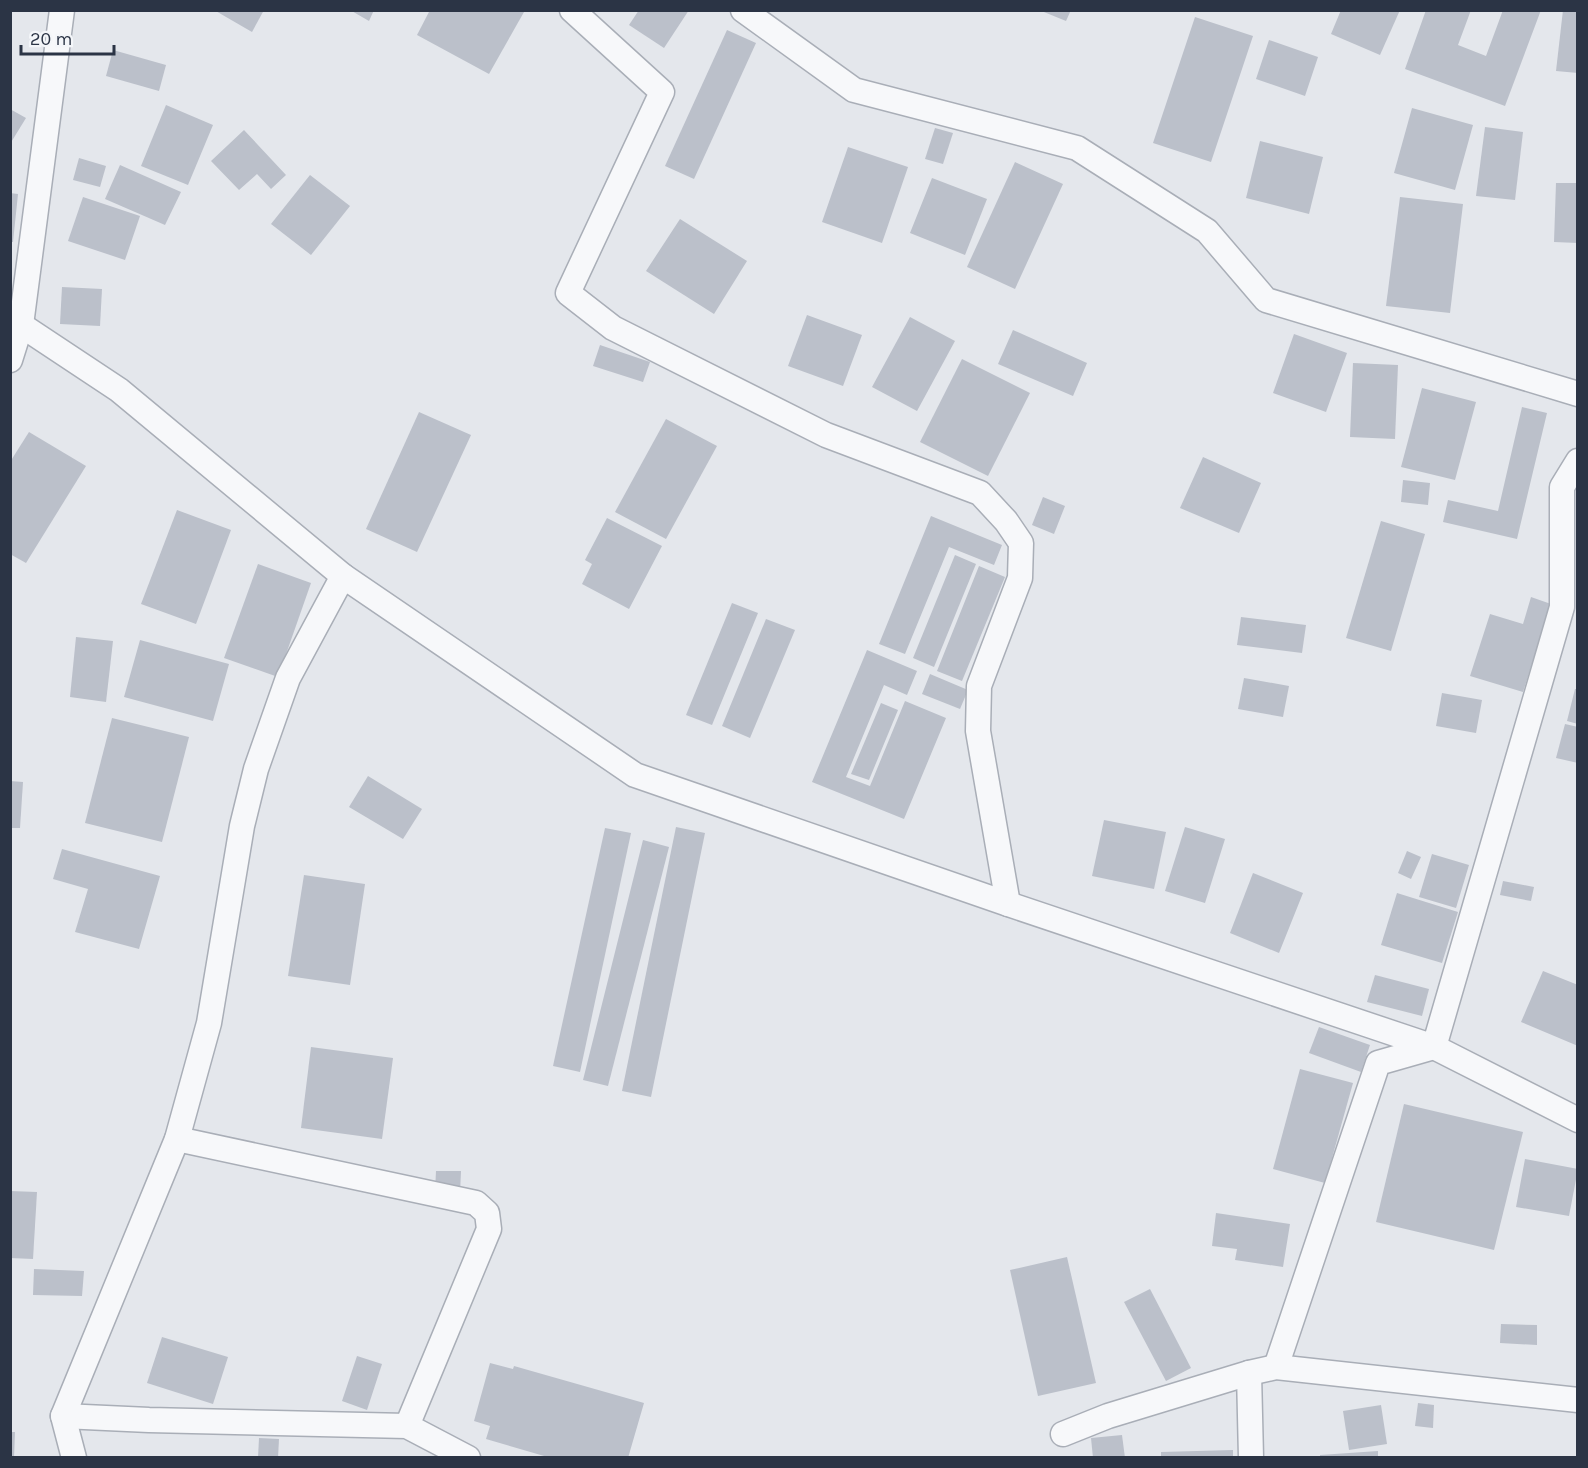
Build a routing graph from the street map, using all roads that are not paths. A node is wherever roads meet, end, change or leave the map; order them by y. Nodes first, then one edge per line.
1 (62, 10) edge
2 (572, 10) edge
3 (743, 10) edge
4 (21, 325) junction
5 (10, 360) edge
6 (1578, 394) edge
7 (1578, 461) edge
8 (343, 576) junction
9 (1008, 904) junction
10 (1434, 1047) junction
11 (1578, 1120) edge
12 (177, 1139) junction
13 (1276, 1367) junction
14 (1249, 1373) junction
15 (1578, 1400) edge
16 (63, 1416) junction
17 (406, 1426) junction
18 (1063, 1434) dead end
19 (74, 1458) edge
20 (468, 1458) edge
21 (1251, 1458) edge

1 - 4 street
2 - 9 street
3 - 6 street
4 - 5 street
4 - 8 street
7 - 10 street
8 - 9 street
8 - 12 street
9 - 10 street
10 - 11 street
10 - 13 street
12 - 16 street
12 - 17 street
13 - 14 street
13 - 15 street
14 - 18 street
14 - 21 street
16 - 17 street
16 - 19 street
17 - 20 street

